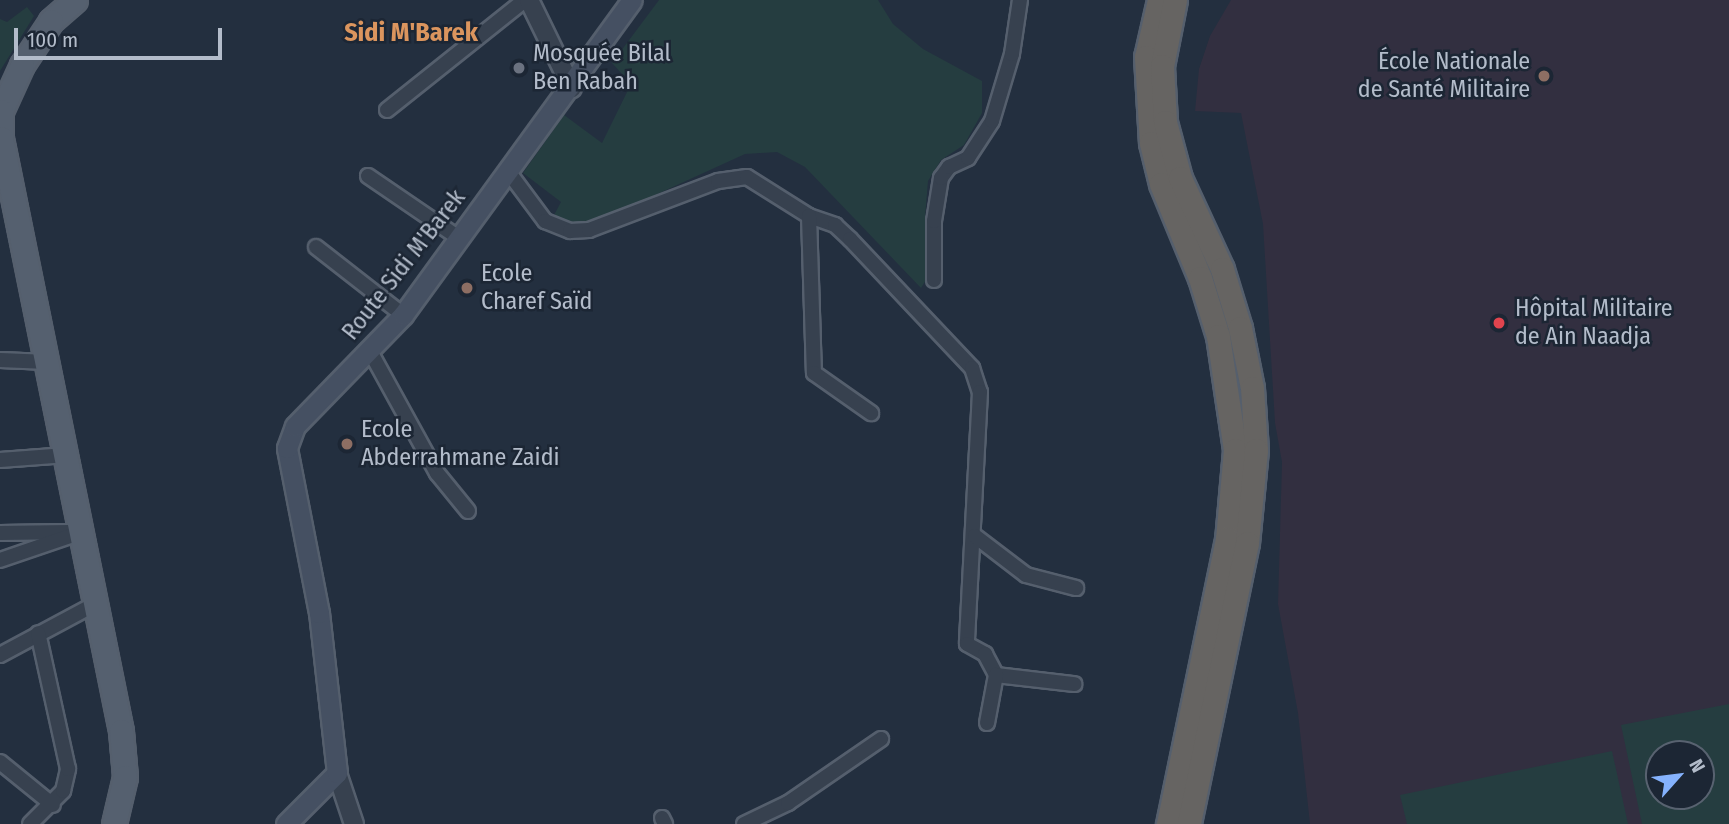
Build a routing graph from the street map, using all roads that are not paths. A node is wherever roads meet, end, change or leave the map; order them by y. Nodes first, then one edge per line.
1 (75, 0) edge
2 (527, 0) edge
3 (632, 0) edge
4 (1020, 0) edge
5 (1159, 0) edge
6 (1175, 0) edge
7 (572, 88) junction
8 (387, 110) dead end
9 (507, 170) junction
10 (368, 176) dead end
11 (809, 216) junction
12 (459, 238) junction
13 (316, 247) dead end
14 (934, 280) dead end
15 (403, 315) junction
16 (371, 353) junction
17 (0, 360) edge
18 (48, 362) junction
19 (871, 413) dead end
20 (67, 455) junction
21 (0, 460) edge
22 (468, 511) dead end
23 (82, 532) junction
24 (0, 533) edge
25 (975, 536) junction
26 (0, 560) edge
27 (1076, 588) dead end
28 (95, 604) junction
29 (38, 633) junction
30 (0, 655) edge
31 (996, 675) junction
32 (1074, 684) dead end
33 (987, 723) dead end
34 (881, 739) dead end
35 (0, 762) edge
36 (337, 773) junction
37 (53, 805) junction
38 (30, 824) edge
39 (114, 824) edge
40 (286, 824) edge
41 (354, 824) edge
42 (744, 824) edge
43 (1168, 824) edge
44 (1189, 824) edge

1 - 18 main road
2 - 7 street
2 - 8 street
3 - 7 main road, Route Sidi M'Barek
4 - 14 street
5 - 43 highway
6 - 44 highway
7 - 9 main road, Route Sidi M'Barek
9 - 11 street
9 - 12 main road, Route Sidi M'Barek
10 - 12 street
11 - 19 street
11 - 25 street
12 - 15 main road, Route Sidi M'Barek
13 - 15 street
15 - 16 main road, Route Sidi M'Barek
16 - 22 street
16 - 36 main road, Route Sidi M'Barek
17 - 18 street
18 - 20 main road
20 - 21 street
20 - 23 main road
23 - 24 street
23 - 26 street
23 - 28 main road
25 - 27 street
25 - 31 street
28 - 29 street
28 - 39 main road
29 - 30 street
29 - 37 street
31 - 32 street
31 - 33 street
34 - 42 street
35 - 37 street
36 - 40 main road
36 - 41 street, Route Sidi M'Barek
37 - 38 street

